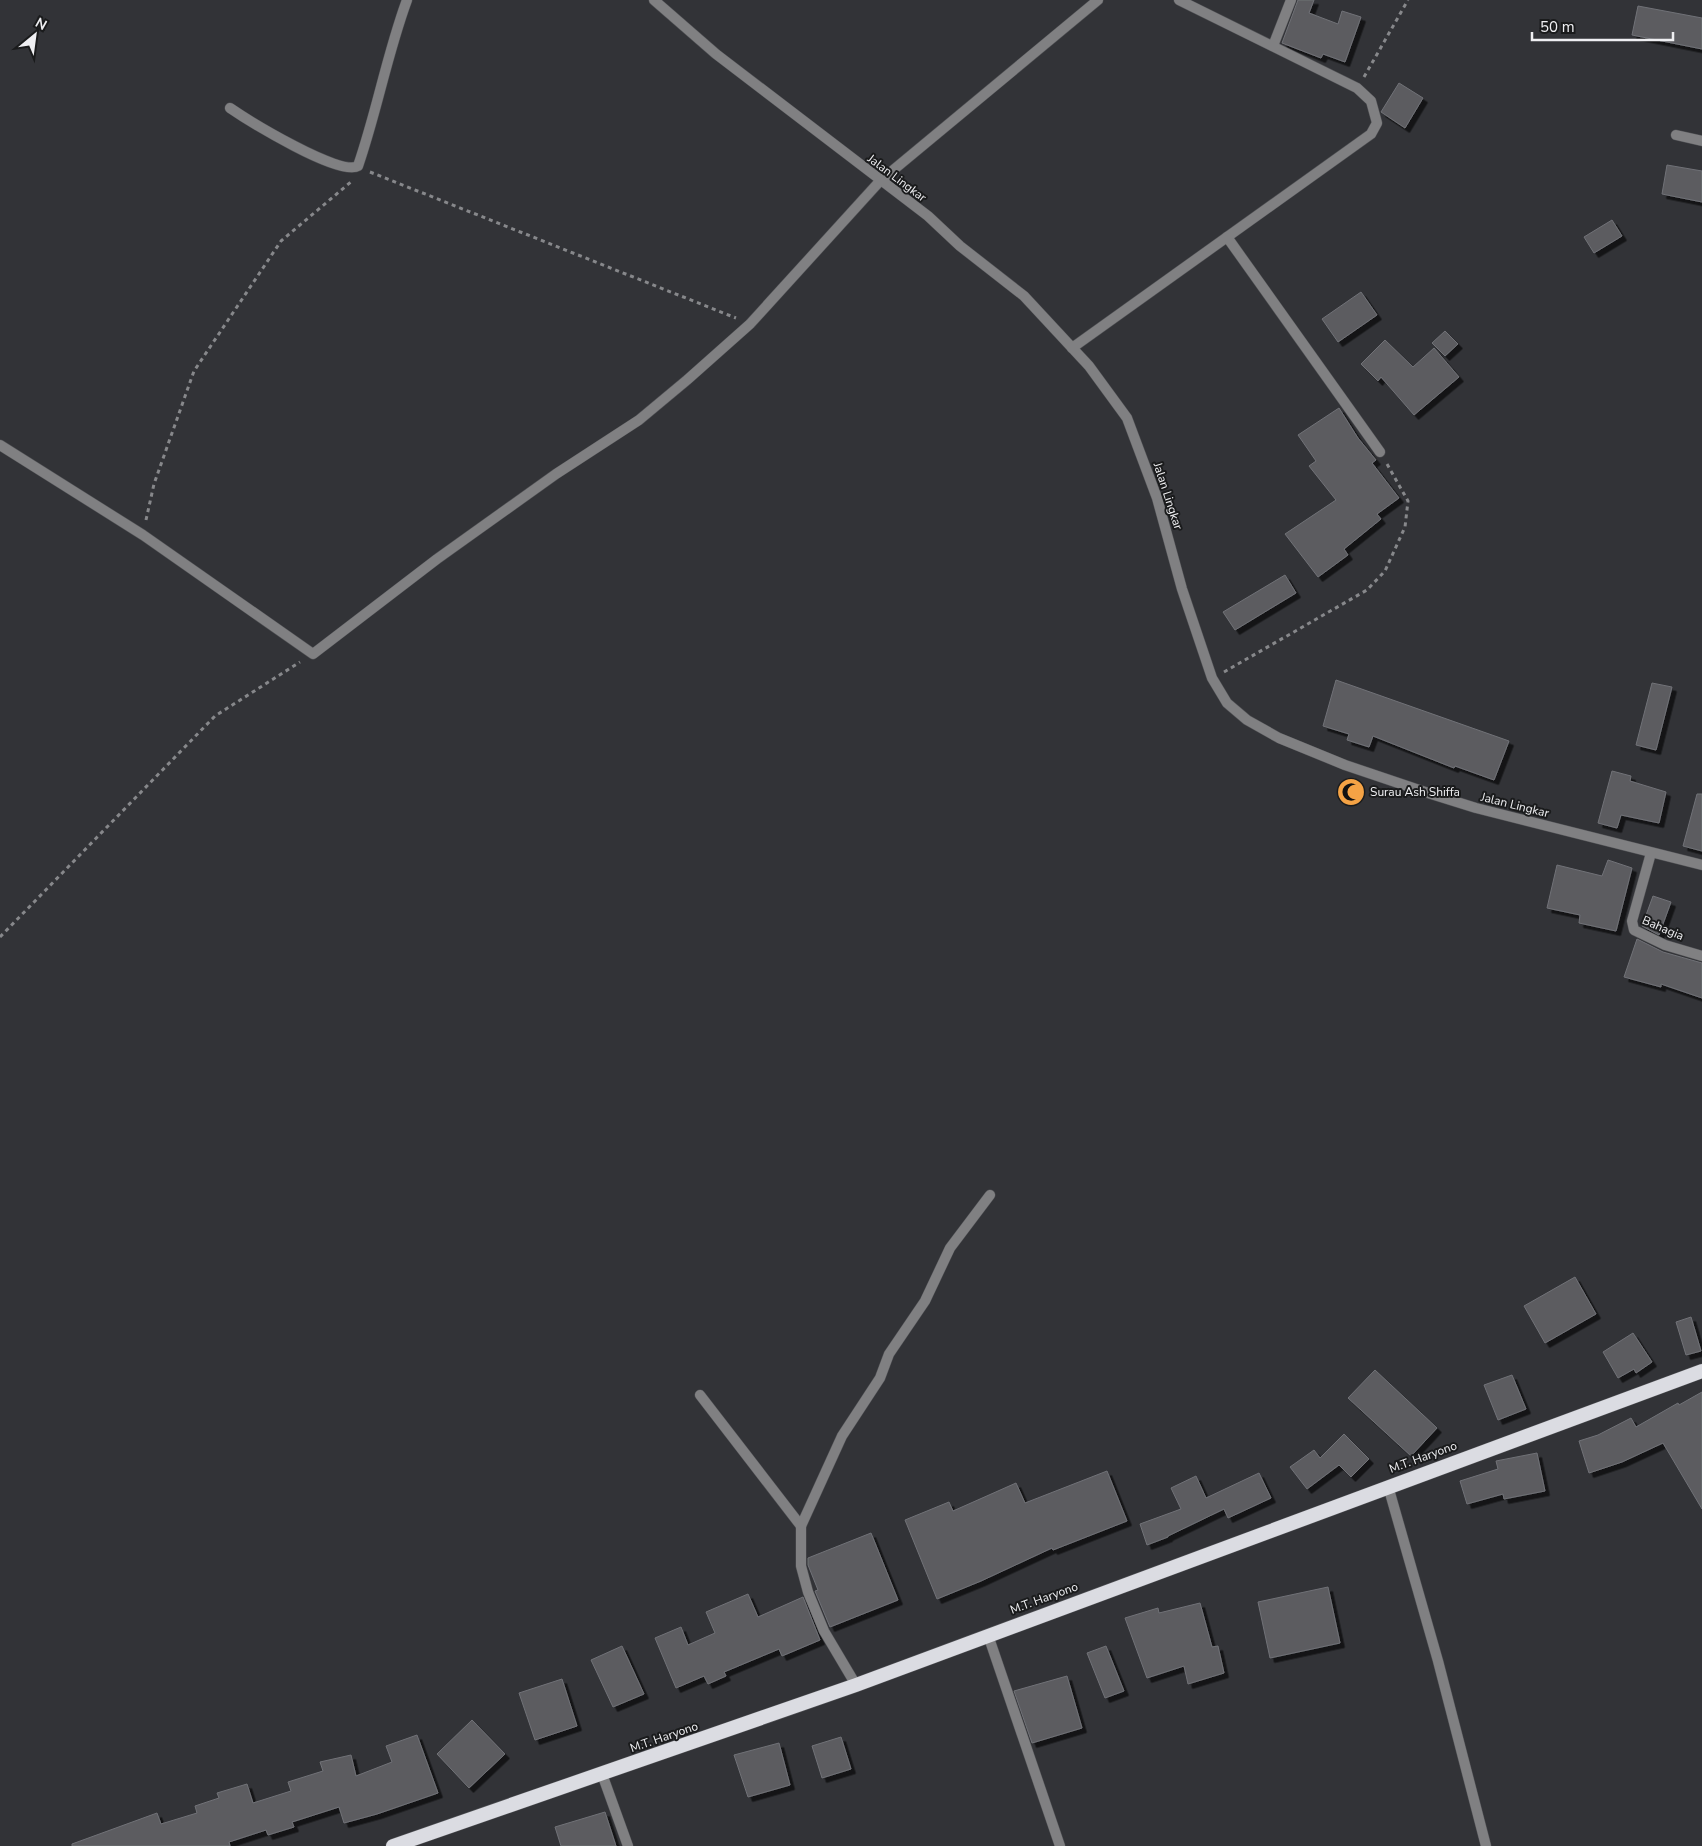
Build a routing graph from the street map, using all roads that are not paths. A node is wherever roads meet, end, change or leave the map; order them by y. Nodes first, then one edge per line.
1 (407, 0) edge
2 (654, 0) edge
3 (1098, 0) edge
4 (1180, 0) edge
5 (1291, 0) edge
6 (1273, 46) junction
7 (230, 108) dead end
8 (1676, 135) dead end
9 (1702, 141) edge
10 (880, 181) junction
11 (1227, 237) junction
12 (1072, 348) junction
13 (0, 445) edge
14 (1380, 452) road end
15 (1651, 853) junction
16 (1702, 865) edge
17 (1702, 956) edge
18 (990, 1195) dead end
19 (1702, 1371) edge
20 (700, 1395) dead end
21 (1388, 1486) junction
22 (801, 1526) junction
23 (988, 1635) junction
24 (856, 1686) junction
25 (602, 1774) junction
26 (393, 1846) edge
27 (628, 1846) edge
28 (1060, 1846) edge
29 (1486, 1846) edge

1 - 7 street
2 - 10 street, Jalan Lingkar
3 - 10 street
4 - 6 street
5 - 6 street
6 - 11 street
8 - 9 street
10 - 12 street, Jalan Lingkar
10 - 13 street
11 - 12 street
11 - 14 street
12 - 15 street, Jalan Lingkar
15 - 16 street, Jalan Lingkar
15 - 17 street, Bahagia
18 - 22 street
19 - 21 highway, M.T. Haryono
20 - 22 street
21 - 23 highway, M.T. Haryono
21 - 29 street
22 - 24 street
23 - 24 highway, M.T. Haryono
23 - 28 street
24 - 25 highway, M.T. Haryono
25 - 26 highway, M.T. Haryono
25 - 27 street

